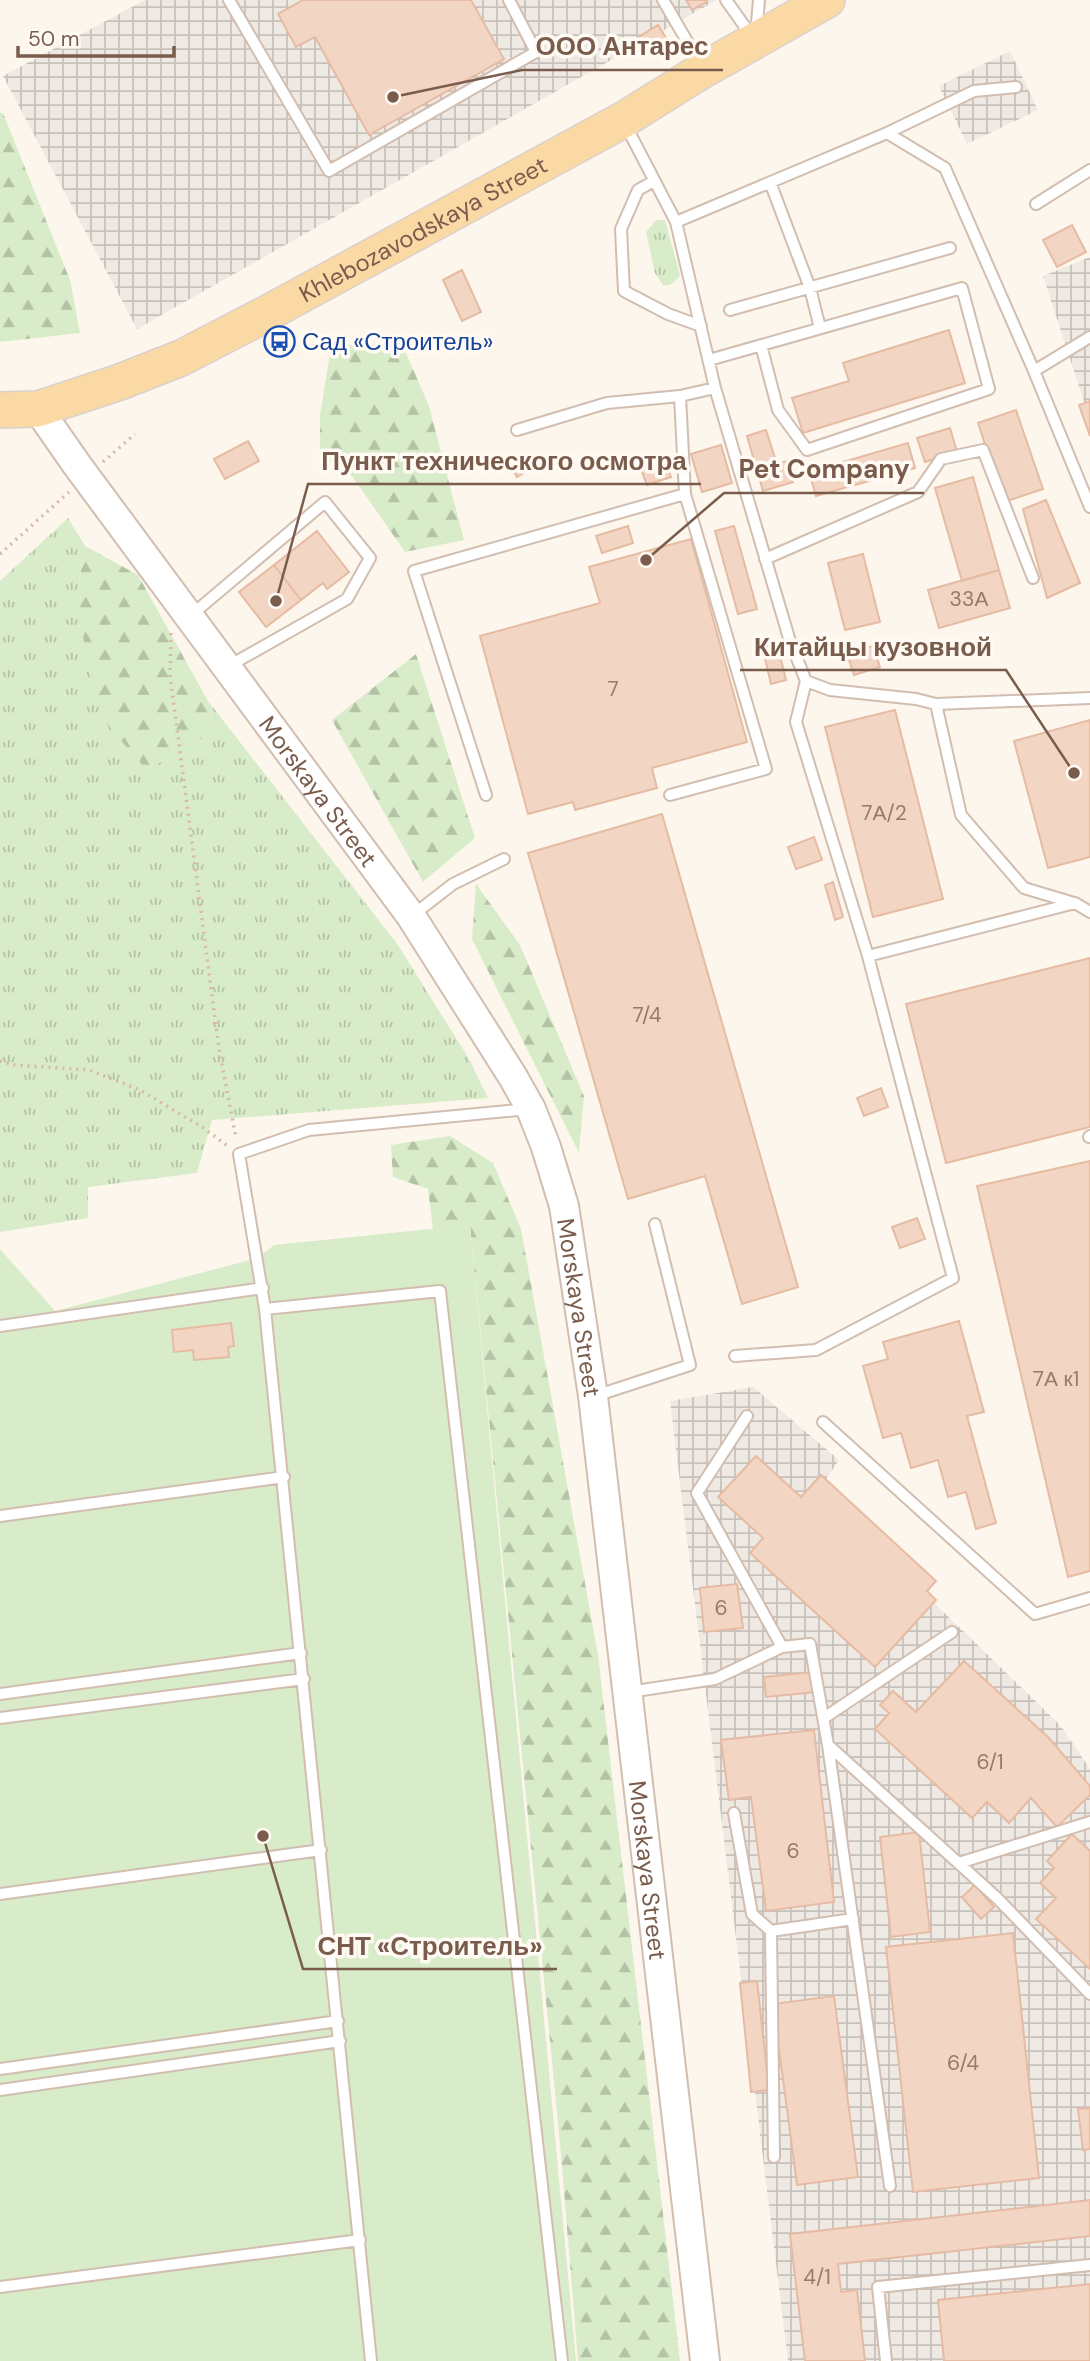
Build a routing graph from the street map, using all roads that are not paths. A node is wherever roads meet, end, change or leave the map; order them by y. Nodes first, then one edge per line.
1 (229, 0) edge
2 (509, 0) edge
3 (663, 0) edge
4 (726, 0) edge
5 (759, 0) edge
6 (827, 0) edge
7 (755, 40) junction
8 (703, 70) junction
9 (1016, 87) dead end
10 (623, 120) junction
11 (887, 133) junction
12 (1090, 170) edge
13 (654, 181) junction
14 (770, 182) junction
15 (1036, 204) dead end
16 (676, 222) junction
17 (950, 248) dead end
18 (810, 288) junction
19 (730, 310) dead end
20 (701, 327) junction
21 (820, 328) junction
22 (1090, 337) edge
23 (761, 345) junction
24 (709, 360) junction
25 (1034, 371) junction
26 (715, 388) junction
27 (680, 396) junction
28 (38, 409) junction
29 (0, 410) edge
30 (517, 430) dead end
31 (685, 494) junction
32 (1090, 507) edge
33 (765, 559) junction
34 (1033, 579) dead end
35 (180, 625) junction
36 (226, 667) junction
37 (806, 681) junction
38 (1090, 698) edge
39 (936, 704) junction
40 (486, 795) dead end
41 (670, 795) dead end
42 (504, 859) dead end
43 (1075, 903) junction
44 (1090, 912) edge
45 (411, 916) junction
46 (869, 956) junction
47 (531, 1109) junction
48 (655, 1224) dead end
49 (263, 1288) junction
50 (265, 1309) junction
51 (0, 1326) edge
52 (736, 1356) dead end
53 (593, 1396) junction
54 (747, 1416) dead end
55 (823, 1422) dead end
56 (284, 1477) junction
57 (0, 1516) edge
58 (1090, 1598) edge
59 (952, 1632) dead end
60 (782, 1647) junction
61 (301, 1653) junction
62 (303, 1678) junction
63 (629, 1692) junction
64 (0, 1693) edge
65 (0, 1718) edge
66 (824, 1718) junction
67 (828, 1745) junction
68 (734, 1813) dead end
69 (1090, 1822) edge
70 (321, 1850) junction
71 (959, 1863) junction
72 (0, 1895) edge
73 (853, 1919) junction
74 (771, 1931) junction
75 (1090, 1994) edge
76 (338, 2021) junction
77 (340, 2041) junction
78 (0, 2069) edge
79 (0, 2090) edge
80 (774, 2157) dead end
81 (890, 2186) dead end
82 (359, 2240) junction
83 (1090, 2265) edge
84 (0, 2287) edge
85 (371, 2361) edge
86 (562, 2361) edge
87 (705, 2361) edge
88 (886, 2361) edge

1 - 2 lane
3 - 8 lane
4 - 7 lane
5 - 7 lane
6 - 7 main road, Khlebozavodskaya Street
7 - 8 main road, Khlebozavodskaya Street
8 - 10 main road, Khlebozavodskaya Street
9 - 11 lane
10 - 13 lane
10 - 28 main road, Khlebozavodskaya Street
11 - 14 lane
11 - 25 lane
12 - 15 lane
13 - 16 lane
13 - 20 lane
14 - 16 lane
14 - 18 lane
16 - 20 lane
17 - 18 lane
18 - 19 lane
18 - 21 lane
20 - 24 lane
21 - 23 lane
21 - 23 lane
22 - 25 lane
23 - 24 lane
24 - 26 lane
25 - 32 lane
26 - 27 lane
26 - 33 lane
27 - 30 lane
27 - 31 lane
28 - 29 main road, Khlebozavodskaya Street
28 - 35 street, Morskaya Street
31 - 40 lane
31 - 41 lane
33 - 34 lane
33 - 37 lane
35 - 36 street, Morskaya Street
35 - 36 lane
36 - 45 street, Morskaya Street
37 - 39 lane
37 - 46 lane
38 - 39 lane
39 - 43 lane
42 - 45 lane
43 - 44 lane
43 - 46 lane
45 - 47 street, Morskaya Street
46 - 52 lane
47 - 49 lane
47 - 53 street, Morskaya Street
48 - 53 lane
49 - 50 lane
49 - 51 lane
50 - 56 lane
50 - 86 lane
53 - 63 street, Morskaya Street
54 - 60 lane
55 - 58 lane
56 - 57 lane
56 - 61 lane
59 - 66 lane
60 - 63 lane
60 - 66 lane
61 - 62 lane
61 - 64 lane
62 - 65 lane
62 - 70 lane
63 - 87 street, Morskaya Street
66 - 67 lane
67 - 71 lane
67 - 73 lane
68 - 74 lane
69 - 71 lane
70 - 72 lane
70 - 76 lane
71 - 75 lane
73 - 74 lane
73 - 81 lane
74 - 80 lane
76 - 77 lane
76 - 78 lane
77 - 79 lane
77 - 82 lane
82 - 84 lane
82 - 85 lane
83 - 88 lane

